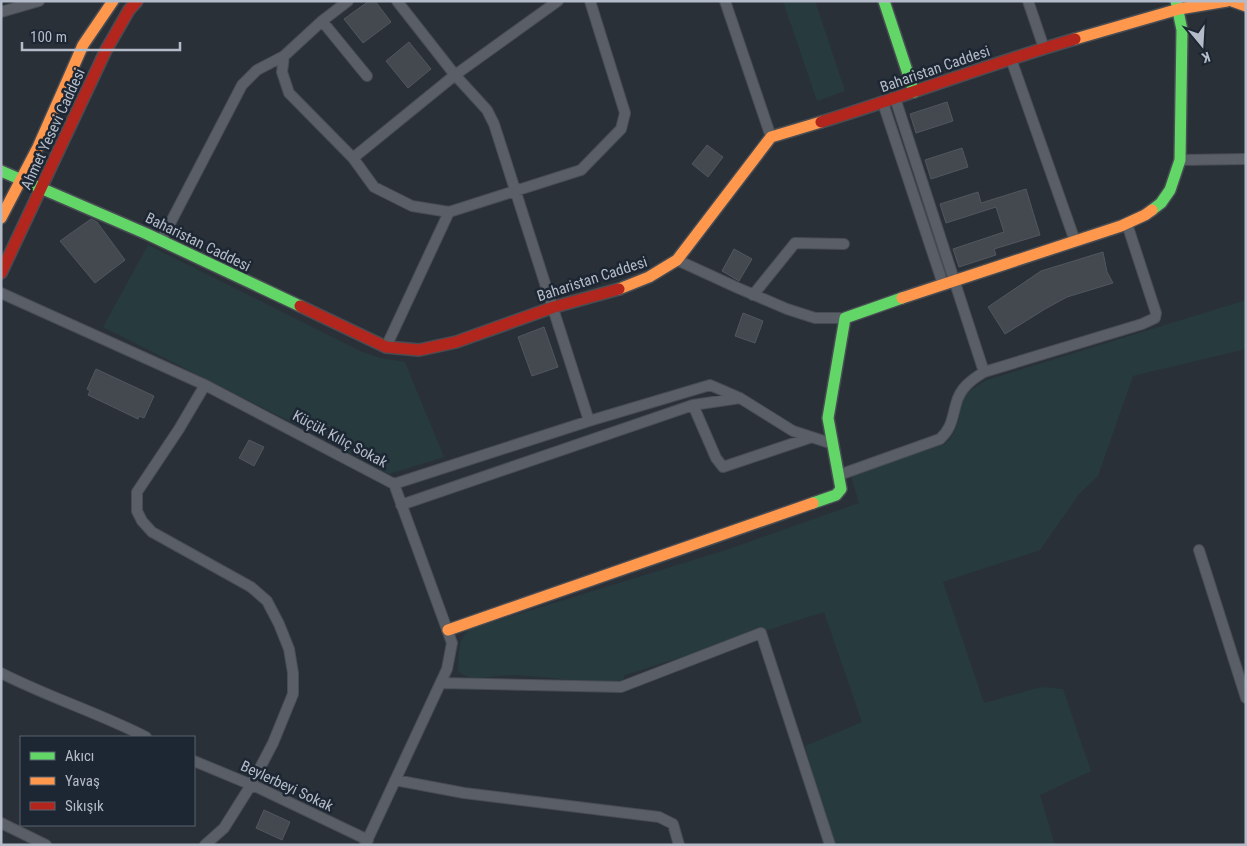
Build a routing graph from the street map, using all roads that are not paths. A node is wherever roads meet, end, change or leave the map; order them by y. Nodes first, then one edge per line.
1 (39, 1) edge
2 (113, 1) edge
3 (137, 1) edge
4 (348, 1) edge
5 (397, 1) edge
6 (558, 1) edge
7 (590, 1) edge
8 (725, 1) edge
9 (884, 1) edge
10 (1028, 1) edge
11 (1227, 1) edge
12 (1232, 1) edge
13 (1177, 5) edge
14 (1246, 6) edge
15 (1, 12) edge
16 (322, 21) junction
17 (1044, 48) junction
18 (284, 56) junction
19 (1011, 59) junction
20 (455, 75) junction
21 (367, 76) dead end
22 (914, 92) junction
23 (895, 98) junction
24 (883, 103) junction
25 (771, 137) junction
26 (352, 158) junction
27 (1246, 159) edge
28 (1180, 160) junction
29 (1, 171) edge
30 (21, 180) junction
31 (42, 188) junction
32 (516, 190) junction
33 (449, 212) junction
34 (1, 218) edge
35 (1127, 224) junction
36 (161, 241) junction
37 (1075, 241) junction
38 (844, 244) dead end
39 (677, 260) junction
40 (1, 273) edge
41 (948, 282) junction
42 (1, 293) edge
43 (753, 295) junction
44 (554, 307) junction
45 (845, 318) junction
46 (386, 347) junction
47 (984, 372) junction
48 (205, 385) junction
49 (740, 398) junction
50 (693, 405) junction
51 (589, 421) junction
52 (812, 437) junction
53 (833, 444) junction
54 (839, 475) junction
55 (394, 484) junction
56 (401, 505) junction
57 (1199, 550) dead end
58 (448, 630) junction
59 (1, 674) edge
60 (441, 683) junction
61 (1246, 698) edge
62 (144, 736) edge
63 (195, 761) edge
64 (395, 780) junction
65 (251, 785) junction
66 (1, 823) edge
67 (366, 842) edge
68 (46, 845) edge
69 (204, 845) edge
70 (679, 845) edge
71 (830, 845) edge

1 - 15 street
2 - 30 street, Ahmet Yesevi Caddesi
3 - 31 street, Ahmet Yesevi Caddesi
4 - 16 street
5 - 20 street
6 - 20 street
7 - 32 street
8 - 25 street
9 - 22 street
10 - 17 street
11 - 13 street, Baharistan Caddesi
12 - 14 street
13 - 17 street, Baharistan Caddesi
13 - 28 street
16 - 18 street
16 - 21 street
17 - 19 street, Baharistan Caddesi
18 - 26 street
18 - 36 street
19 - 22 street, Baharistan Caddesi
19 - 37 street
20 - 26 street
20 - 32 street
22 - 23 street, Baharistan Caddesi
23 - 24 street, Baharistan Caddesi
23 - 41 street
24 - 25 street, Baharistan Caddesi
24 - 41 street
25 - 39 street, Baharistan Caddesi
26 - 33 street
27 - 28 street
28 - 35 street
29 - 30 street, Baharistan Caddesi
30 - 31 street, Baharistan Caddesi
30 - 34 street, Ahmet Yesevi Caddesi
31 - 36 street, Baharistan Caddesi
31 - 40 street, Ahmet Yesevi Caddesi
32 - 33 street
32 - 44 street
33 - 46 street
35 - 37 street
35 - 47 street
36 - 46 street, Baharistan Caddesi
37 - 41 street
38 - 43 street
39 - 43 street
39 - 44 street, Baharistan Caddesi
41 - 45 street
41 - 47 street
42 - 48 street, Küçük Kılıç Sokak
43 - 45 street
44 - 46 street, Baharistan Caddesi
44 - 51 street
45 - 53 street
47 - 54 street
48 - 55 street, Küçük Kılıç Sokak
48 - 65 street
49 - 50 street
49 - 51 street
49 - 52 street
50 - 52 street
50 - 56 street
51 - 55 street
52 - 53 street
53 - 54 street
54 - 58 street
55 - 56 street, Küçük Kılıç Sokak
56 - 58 street, Küçük Kılıç Sokak
57 - 61 street
58 - 60 street, Küçük Kılıç Sokak
59 - 62 street
60 - 64 street, Küçük Kılıç Sokak
60 - 71 street
63 - 65 street, Beylerbeyi Sokak
64 - 67 street, Küçük Kılıç Sokak
64 - 70 street
65 - 67 street, Beylerbeyi Sokak
65 - 69 street
66 - 68 street

